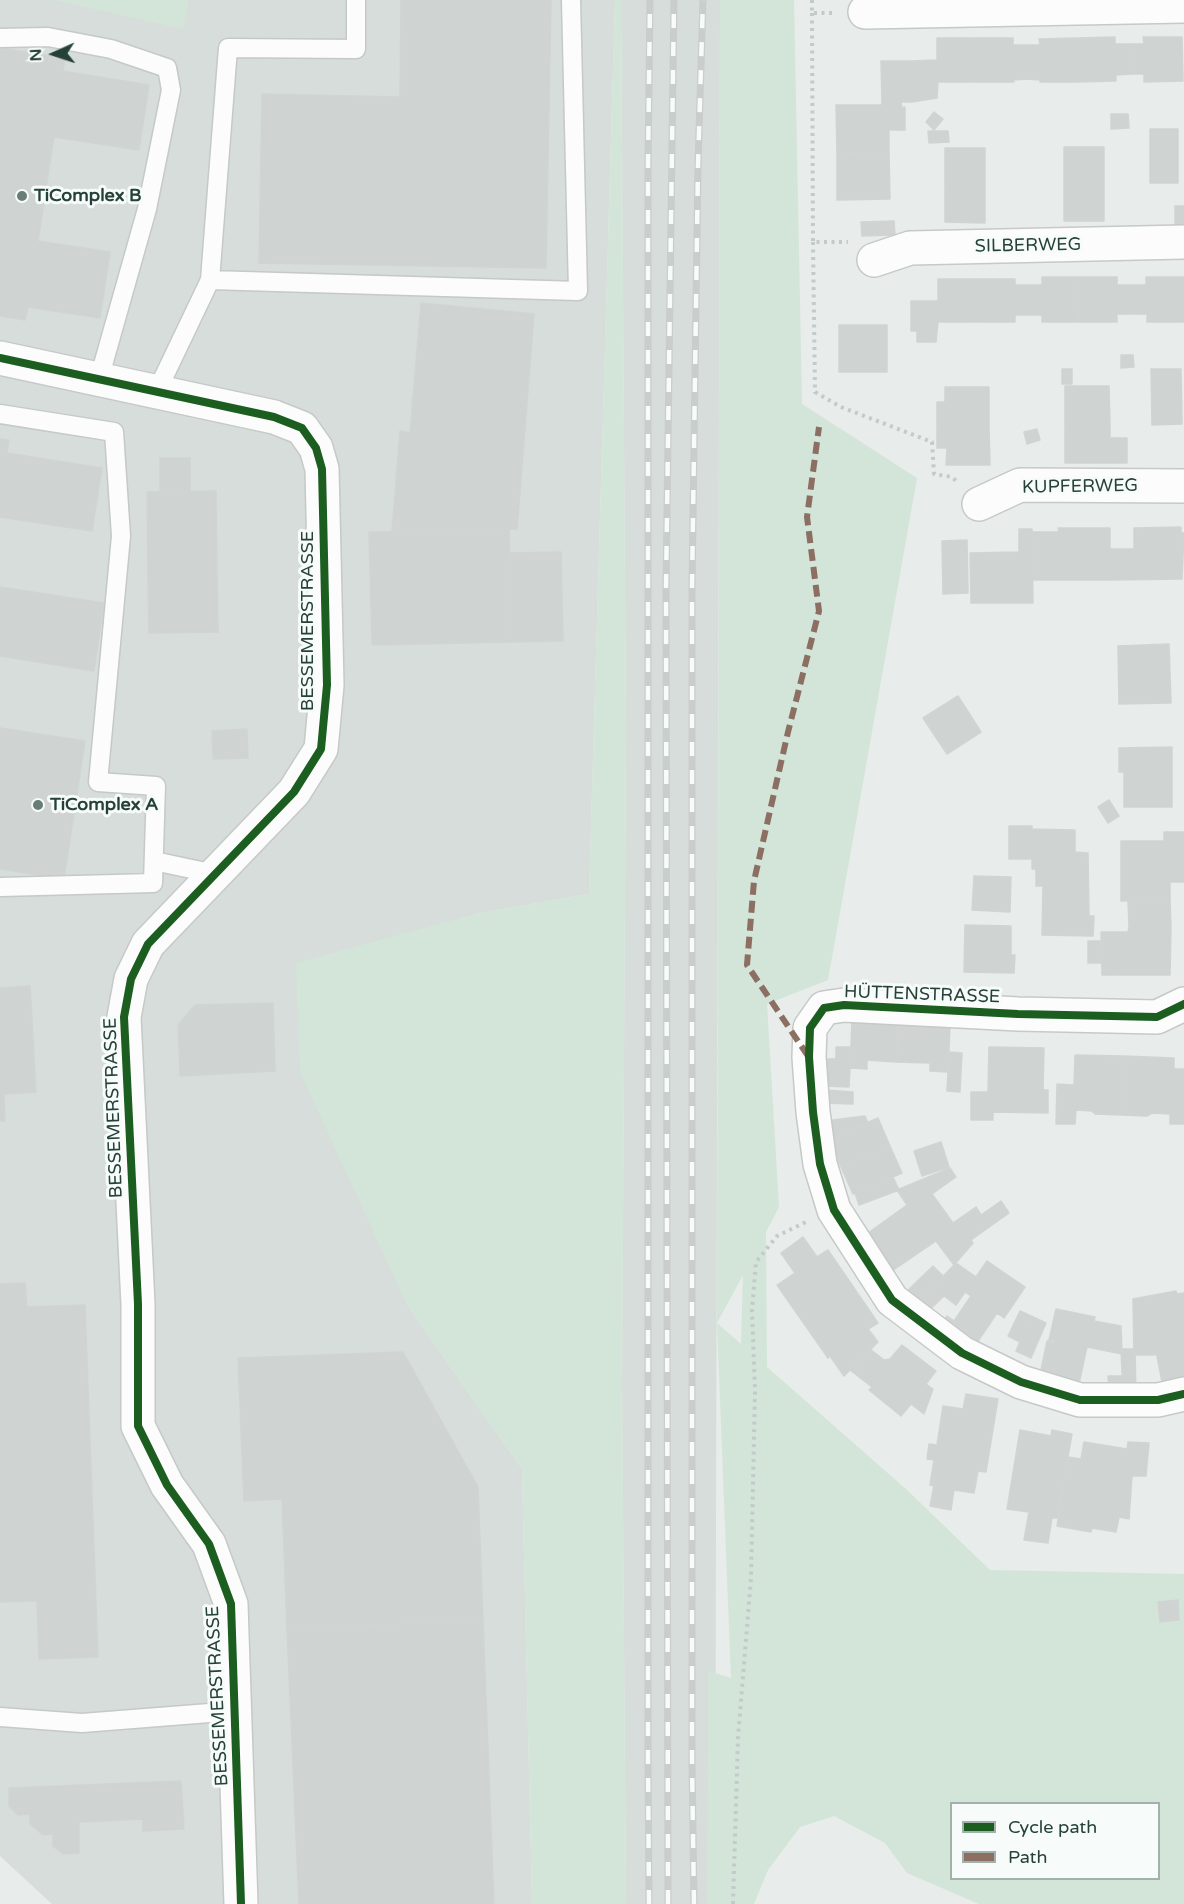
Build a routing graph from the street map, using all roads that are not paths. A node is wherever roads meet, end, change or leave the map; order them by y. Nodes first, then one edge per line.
1 (357, 0) edge
2 (571, 0) edge
3 (1184, 6) edge
4 (865, 12) dead end
5 (0, 38) edge
6 (1184, 242) edge
7 (873, 260) road end
8 (210, 280) junction
9 (0, 358) edge
10 (99, 379) junction
11 (157, 391) junction
12 (0, 414) edge
13 (1184, 486) edge
14 (979, 504) road end
15 (154, 861) junction
16 (216, 874) junction
17 (0, 887) edge
18 (1184, 1004) edge
19 (1184, 1394) edge
20 (235, 1711) junction
21 (0, 1717) edge
22 (241, 1904) edge

1 - 8 lane
2 - 8 lane
3 - 4 street
5 - 10 lane
6 - 7 street, SILBERWEG
8 - 11 lane
9 - 10 street, BESSEMERSTRASSE
10 - 11 street, BESSEMERSTRASSE
11 - 16 street, BESSEMERSTRASSE
12 - 15 lane
13 - 14 street, KUPFERWEG
15 - 16 lane
15 - 17 lane
16 - 20 street, BESSEMERSTRASSE
18 - 19 street, HÜTTENSTRASSE
20 - 21 lane
20 - 22 street, BESSEMERSTRASSE

